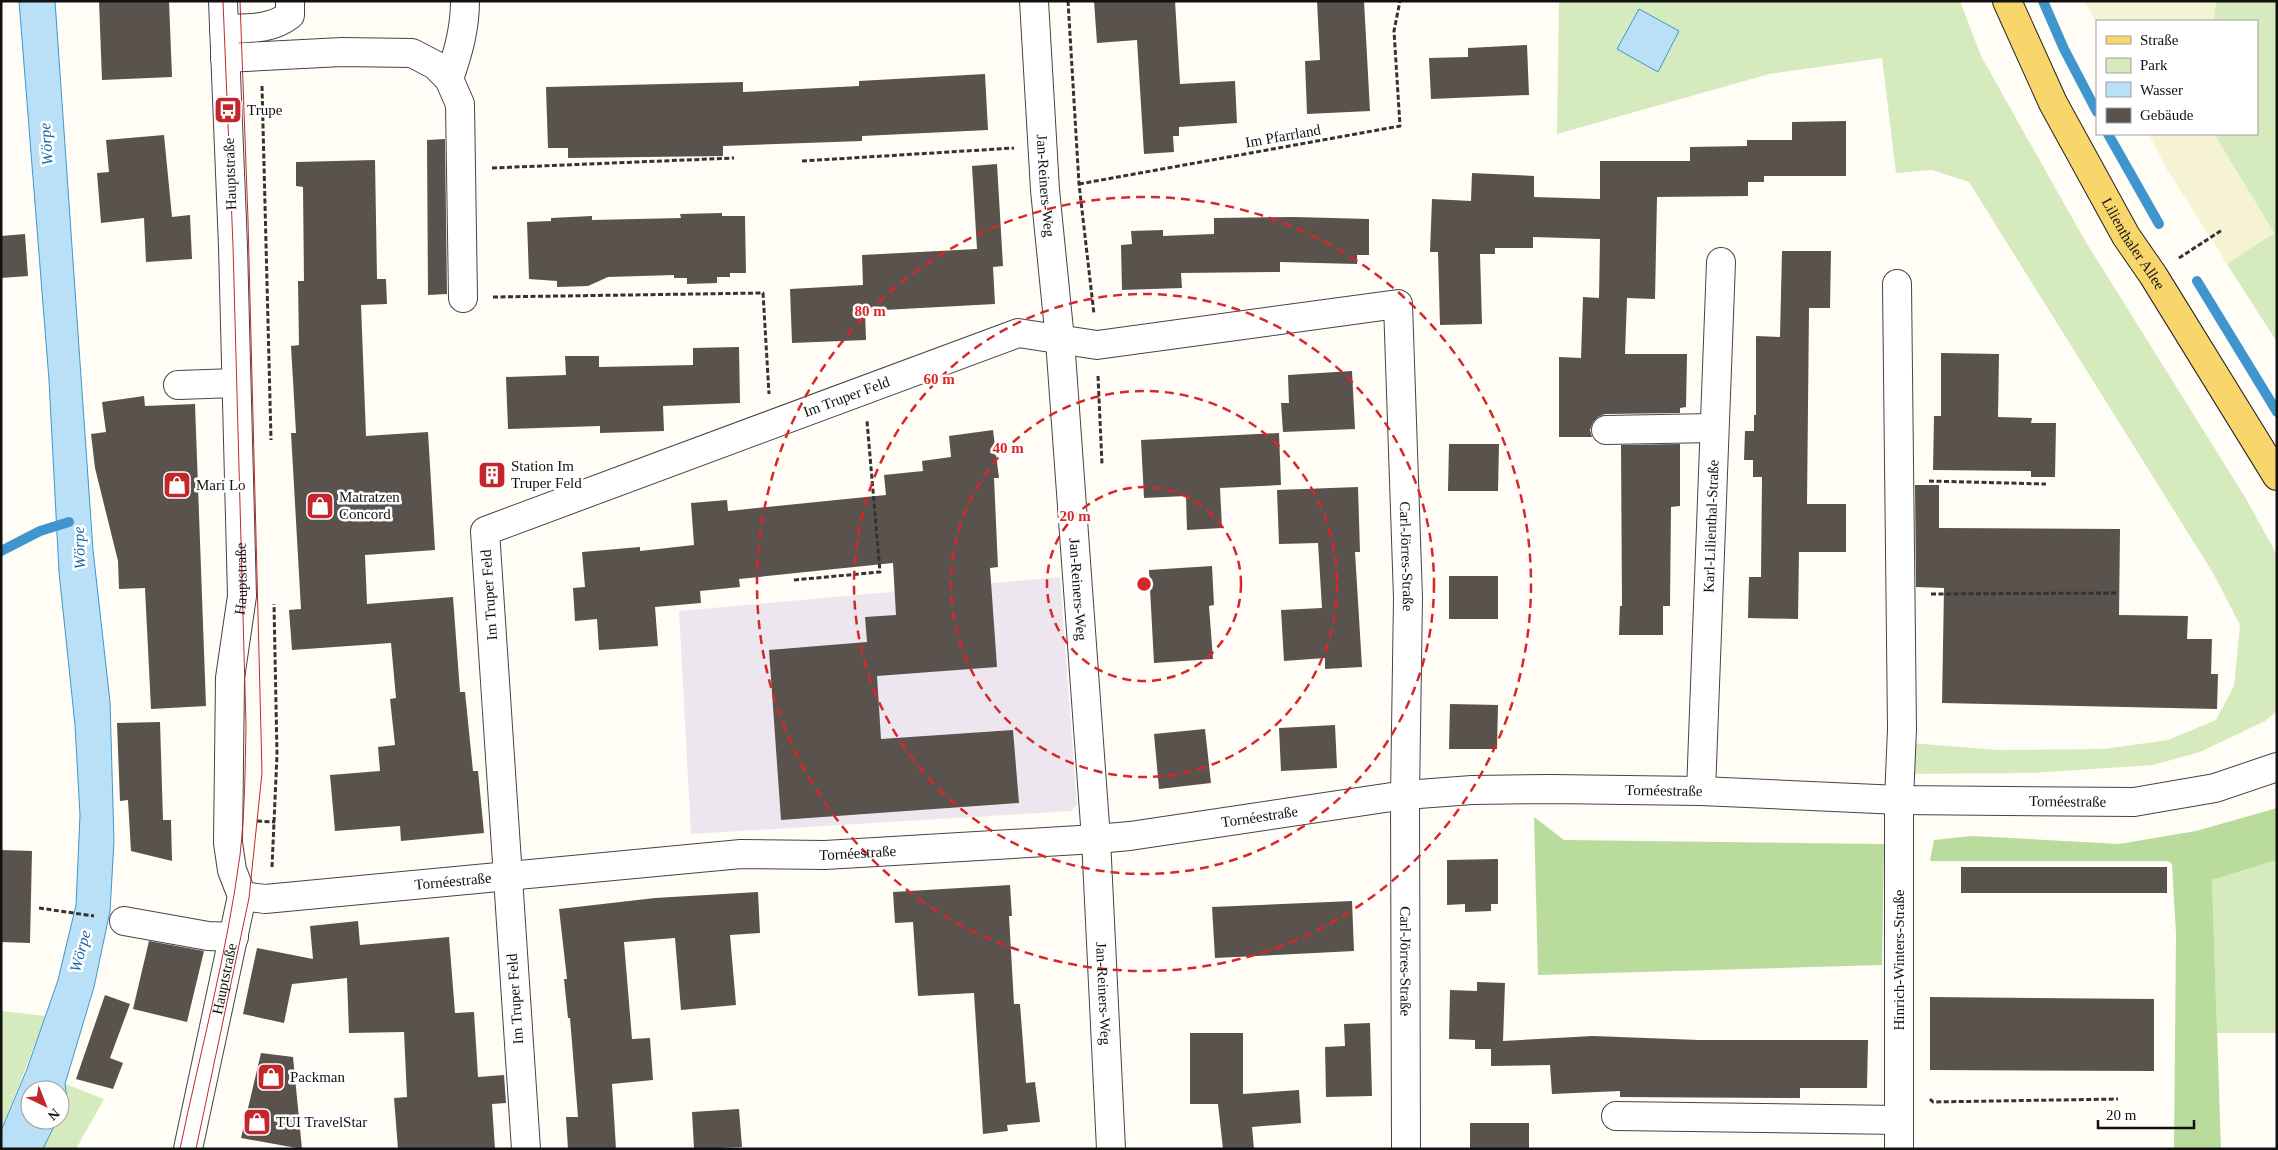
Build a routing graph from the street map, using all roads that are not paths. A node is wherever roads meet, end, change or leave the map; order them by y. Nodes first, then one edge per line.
1 (223, 1) edge
2 (290, 1) edge
3 (464, 1) edge
4 (1034, 1) edge
5 (2007, 1) edge
6 (224, 29) junction
7 (225, 58) junction
8 (449, 79) junction
9 (1721, 262) dead end
10 (1897, 284) dead end
11 (462, 298) road end
12 (1060, 340) junction
13 (236, 383) junction
14 (178, 385) dead end
15 (1714, 428) junction
16 (1606, 430) dead end
17 (2277, 476) edge
18 (2277, 767) edge
19 (1701, 791) junction
20 (1405, 795) junction
21 (1899, 800) junction
22 (1096, 839) junction
23 (507, 878) junction
24 (242, 896) junction
25 (124, 921) road end
26 (234, 936) junction
27 (1616, 1116) dead end
28 (1899, 1120) junction
29 (188, 1149) edge
30 (526, 1149) edge
31 (1111, 1149) edge
32 (1406, 1149) edge
33 (1899, 1149) edge

1 - 6 street, Hauptstraße
2 - 6 street
3 - 8 street
4 - 12 street, Jan-Reiners-Weg
5 - 17 main road, Lilienthaler Allee
6 - 7 street, Hauptstraße
7 - 8 street
7 - 13 street, Hauptstraße
8 - 11 street
9 - 15 street, Karl-Lilienthal-Straße
10 - 21 street, Hinrich-Winters-Straße
12 - 20 street, Carl-Jörres-Straße
12 - 22 street, Jan-Reiners-Weg
12 - 23 street, Im Truper Feld
13 - 14 street
13 - 24 street, Hauptstraße
15 - 16 street
15 - 19 street, Karl-Lilienthal-Straße
18 - 21 street, Tornéestraße
19 - 20 street, Tornéestraße
19 - 21 street, Tornéestraße
20 - 22 street, Tornéestraße
20 - 32 street, Carl-Jörres-Straße
21 - 28 street, Hinrich-Winters-Straße
22 - 23 street, Tornéestraße
22 - 31 street, Jan-Reiners-Weg
23 - 24 street, Tornéestraße
23 - 30 street, Im Truper Feld
24 - 26 street, Hauptstraße
25 - 26 street
26 - 29 street, Hauptstraße
27 - 28 street
28 - 33 street, Hinrich-Winters-Straße

